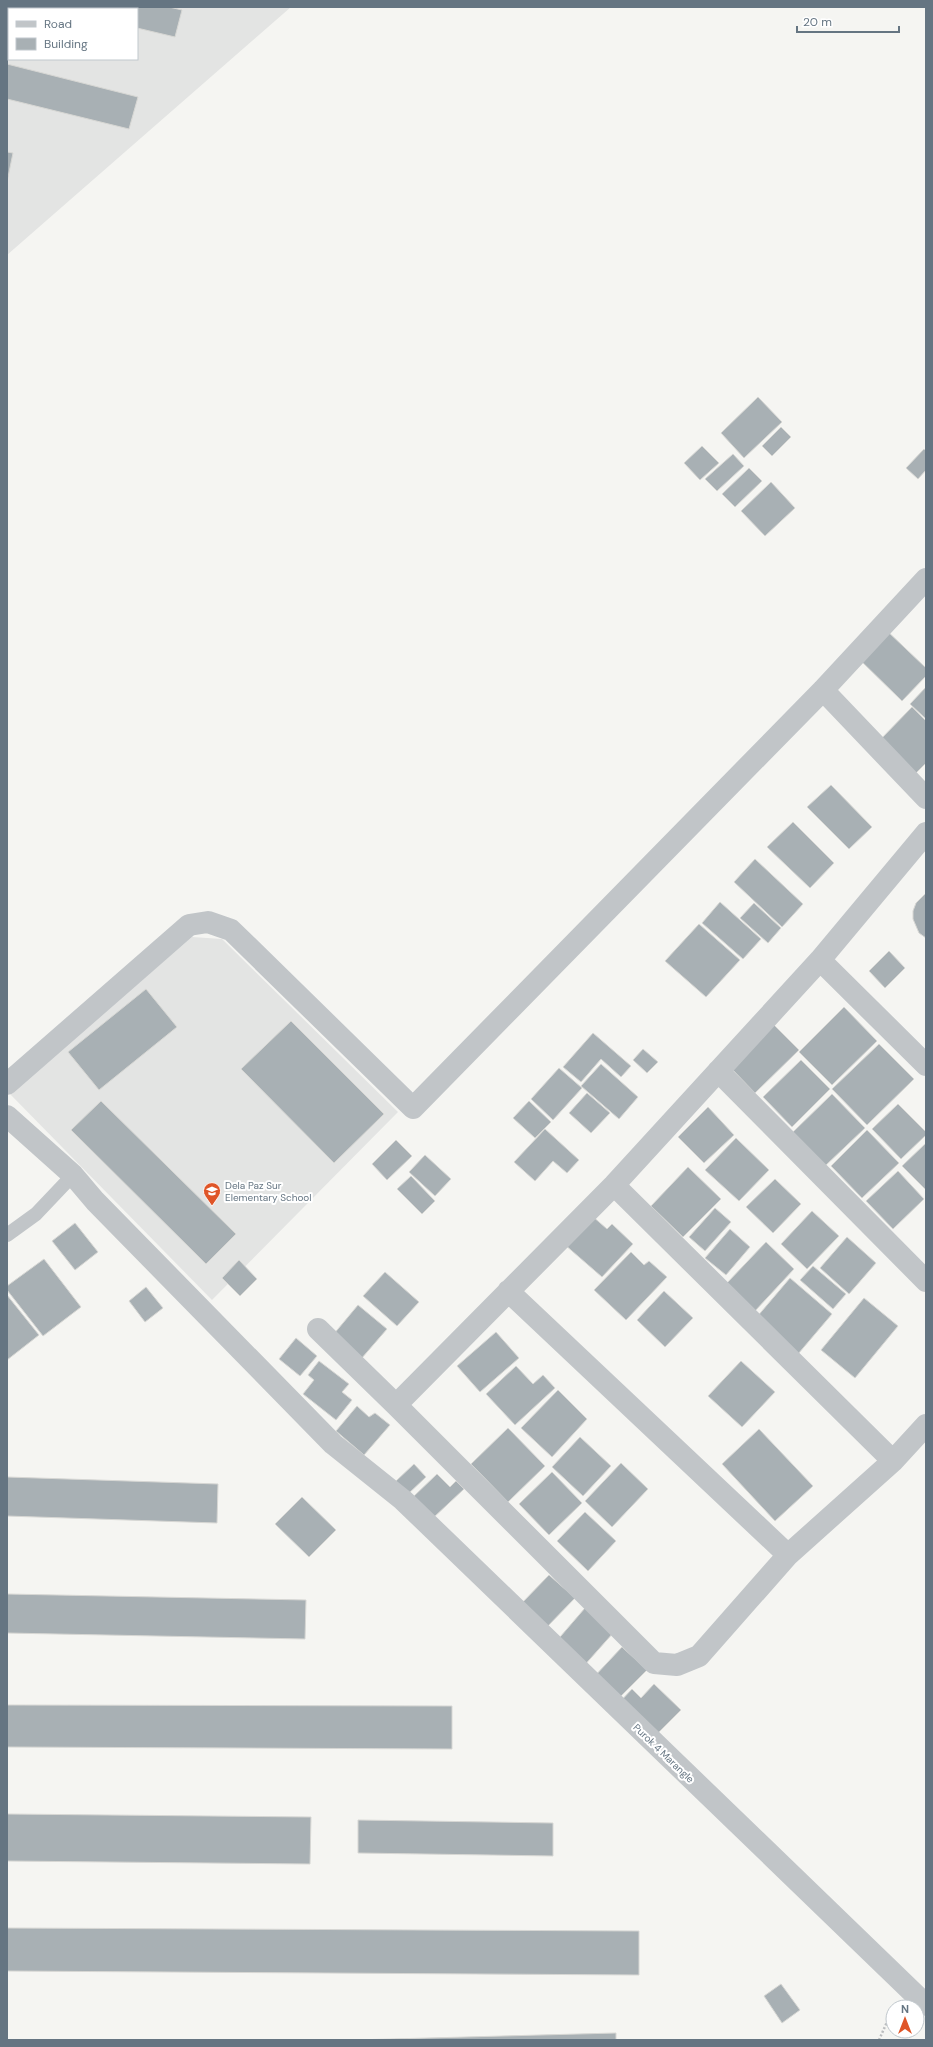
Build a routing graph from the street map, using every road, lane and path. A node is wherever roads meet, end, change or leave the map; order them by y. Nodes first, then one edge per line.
1 (926, 579) edge
2 (823, 690) junction
3 (926, 798) edge
4 (926, 833) edge
5 (820, 960) junction
6 (926, 1065) edge
7 (718, 1071) junction
8 (7, 1084) edge
9 (7, 1116) edge
10 (74, 1175) junction
11 (614, 1185) junction
12 (7, 1235) edge
13 (926, 1281) edge
14 (508, 1291) junction
15 (318, 1329) dead end
16 (396, 1405) junction
17 (926, 1425) edge
18 (893, 1461) junction
19 (788, 1556) junction
20 (926, 2004) edge
21 (885, 2027) edge
22 (879, 2040) edge

1 - 2 street
2 - 3 street
2 - 8 street
4 - 5 street
5 - 6 street
5 - 7 street
7 - 11 street
7 - 13 street
9 - 10 street, Purok 4 Marangle
10 - 12 lane
10 - 20 street, Purok 4 Marangle
11 - 14 street
11 - 18 street
14 - 16 street
14 - 19 street
15 - 16 street
16 - 19 street
17 - 18 street
18 - 19 street
21 - 22 path

